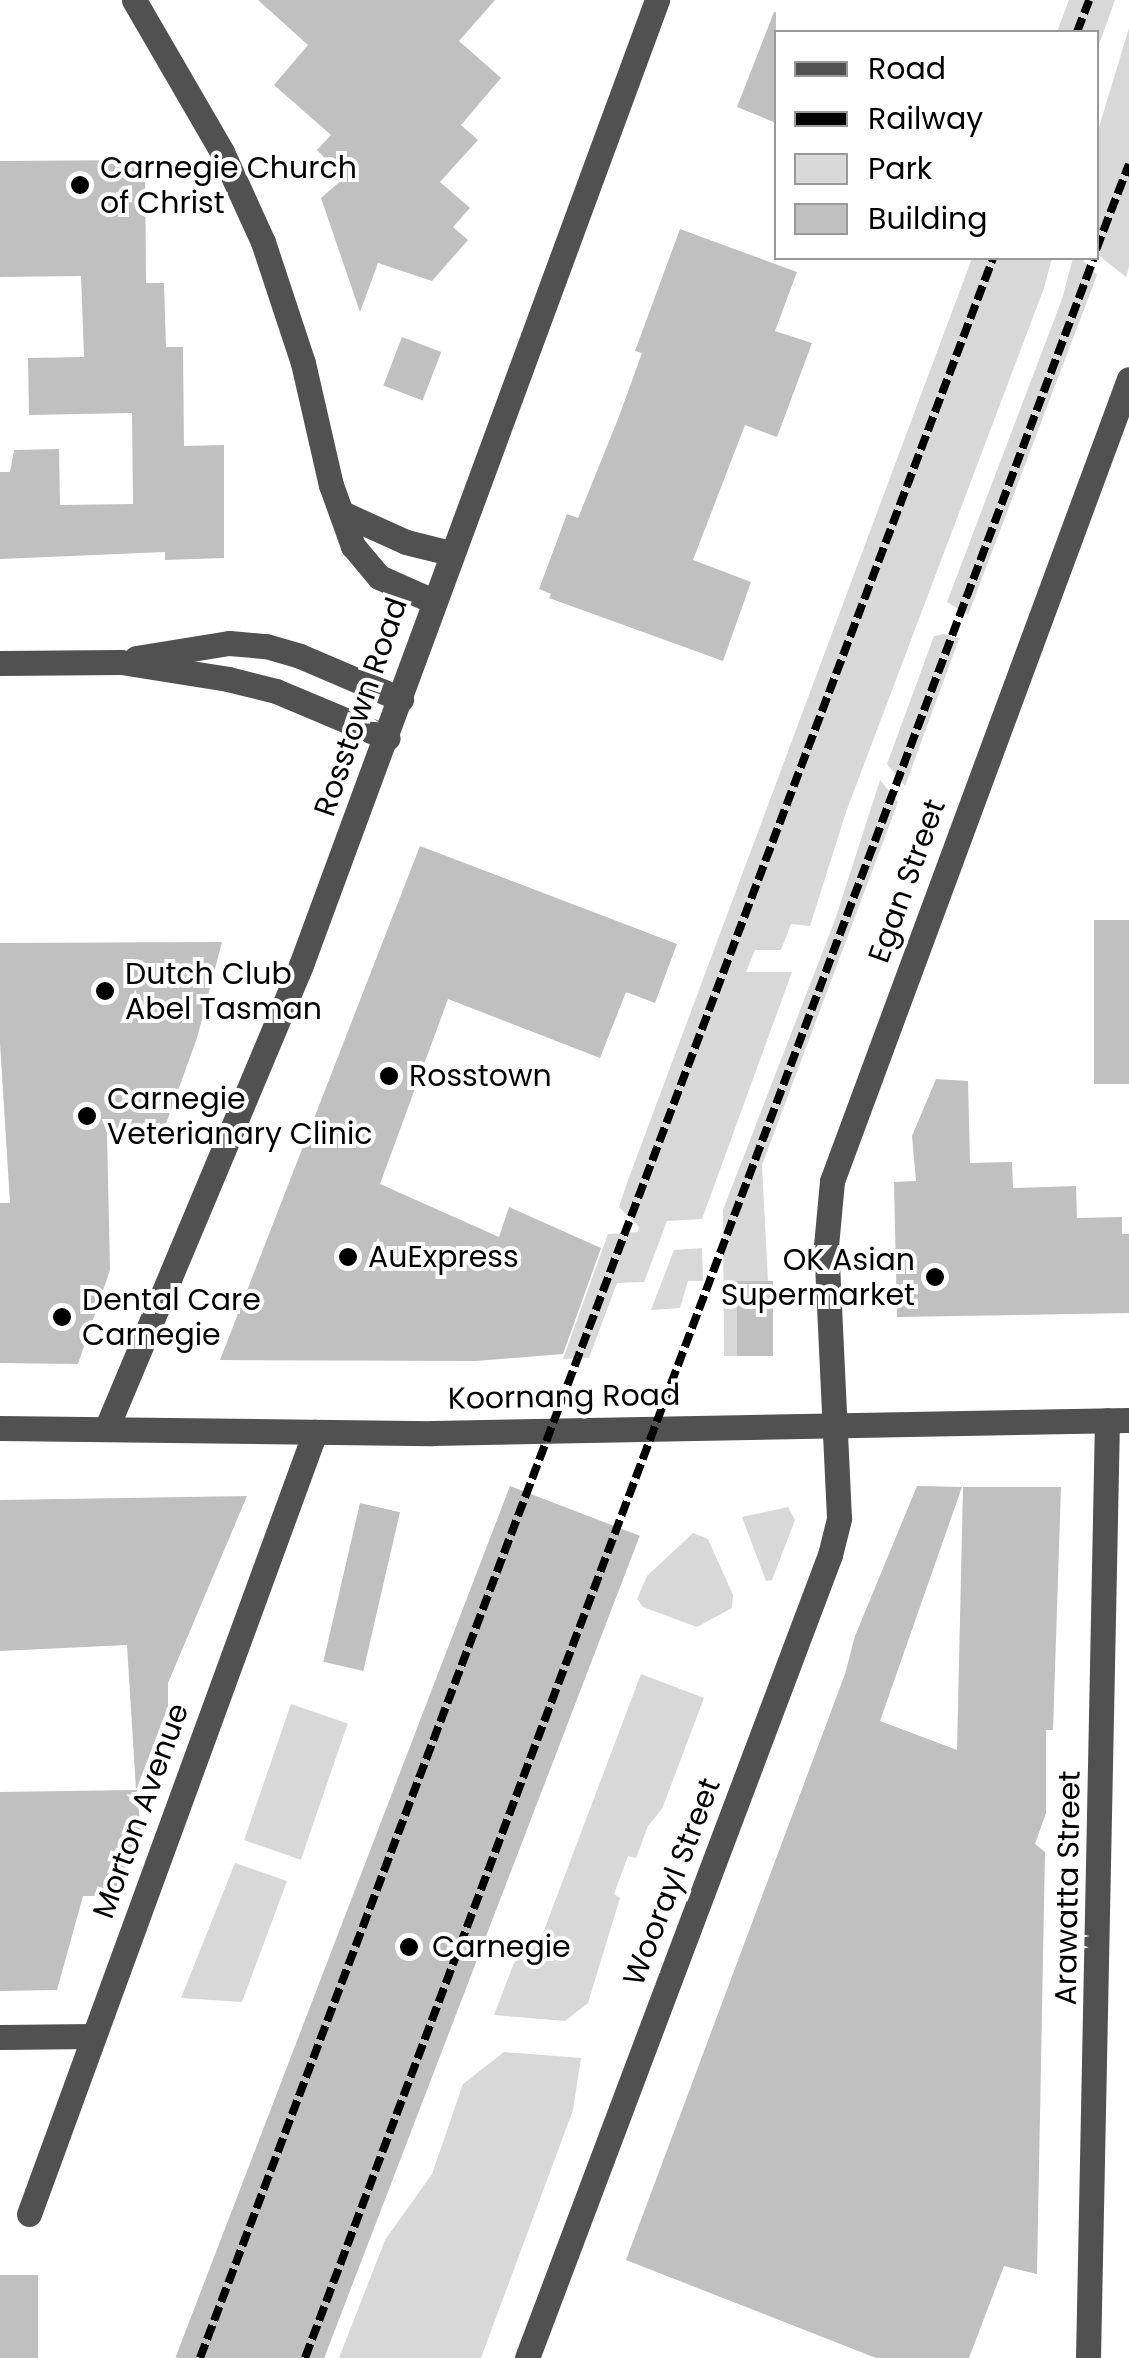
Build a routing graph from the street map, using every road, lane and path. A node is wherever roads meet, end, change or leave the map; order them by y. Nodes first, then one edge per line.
1 (134, 0) edge
2 (656, 0) edge
3 (1129, 379) edge
4 (342, 513) junction
5 (450, 553) junction
6 (433, 601) junction
7 (122, 662) junction
8 (0, 663) edge
9 (401, 699) junction
10 (388, 738) junction
11 (1118, 1420) edge
12 (836, 1422) junction
13 (107, 1427) junction
14 (0, 1428) edge
15 (316, 1432) junction
16 (94, 2036) junction
17 (0, 2037) edge
18 (29, 2214) dead end
19 (527, 2358) edge
20 (1088, 2358) edge

1 - 4 street
2 - 5 street, Rosstown Road
3 - 12 street, Egan Street
4 - 5 street
4 - 6 street
5 - 6 street, Rosstown Road
6 - 9 street, Rosstown Road
7 - 8 street
7 - 9 street
7 - 10 street
9 - 10 street, Rosstown Road
10 - 13 street, Rosstown Road
11 - 12 street, Koornang Road
11 - 20 street, Arawatta Street
12 - 15 street, Koornang Road
12 - 19 street, Woorayl Street
13 - 14 street, Koornang Road
13 - 15 street, Koornang Road
15 - 16 street, Morton Avenue
16 - 17 street
16 - 18 street, Morton Avenue

